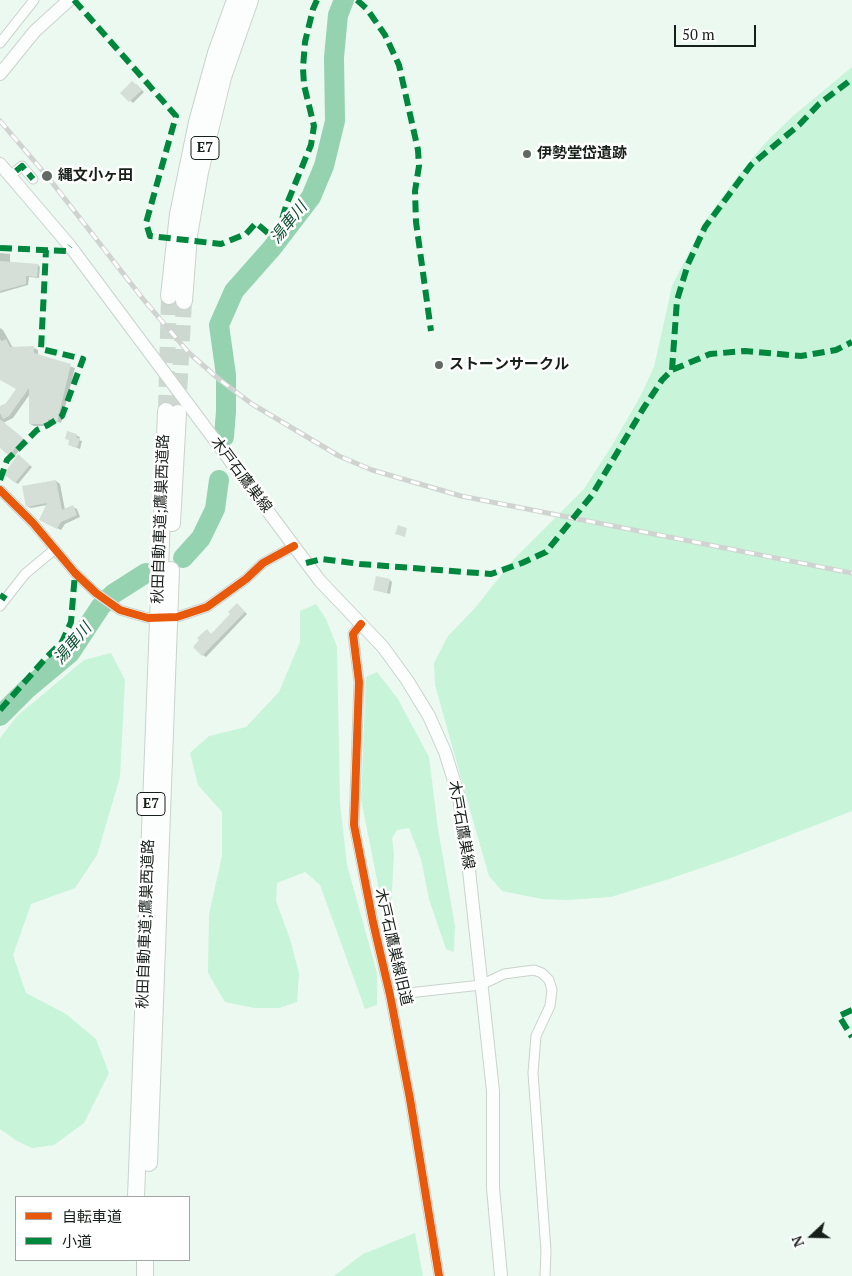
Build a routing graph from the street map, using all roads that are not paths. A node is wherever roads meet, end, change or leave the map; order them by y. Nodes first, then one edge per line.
1 (34, 0) edge
2 (68, 0) edge
3 (235, 0) edge
4 (250, 0) edge
5 (0, 43) edge
6 (0, 74) edge
7 (1, 167) edge
8 (16, 170) dead end
9 (33, 179) dead end
10 (0, 490) edge
11 (294, 546) junction
12 (55, 549) junction
13 (0, 606) edge
14 (177, 617) dead end
15 (148, 618) dead end
16 (361, 624) junction
17 (481, 985) junction
18 (390, 995) junction
19 (136, 1196) edge
20 (148, 1196) edge
21 (134, 1261) edge
22 (145, 1261) edge
23 (133, 1276) edge
24 (145, 1276) edge
25 (439, 1276) edge
26 (501, 1276) edge
27 (545, 1276) edge

1 - 5 street
2 - 6 main road
3 - 4 highway, E7
7 - 11 main road, 木戸石鷹巣線
8 - 9 street
10 - 12 street
11 - 14 street
11 - 16 main road, 木戸石鷹巣線
12 - 13 street
12 - 15 street
16 - 17 main road, 木戸石鷹巣線
16 - 18 street, 木戸石鷹巣線旧道
17 - 18 street
17 - 26 main road, 木戸石鷹巣線
17 - 27 street
18 - 25 street, 木戸石鷹巣線旧道
19 - 20 highway, 秋田自動車道;鷹巣西道路 / E7
21 - 23 highway
22 - 24 highway

